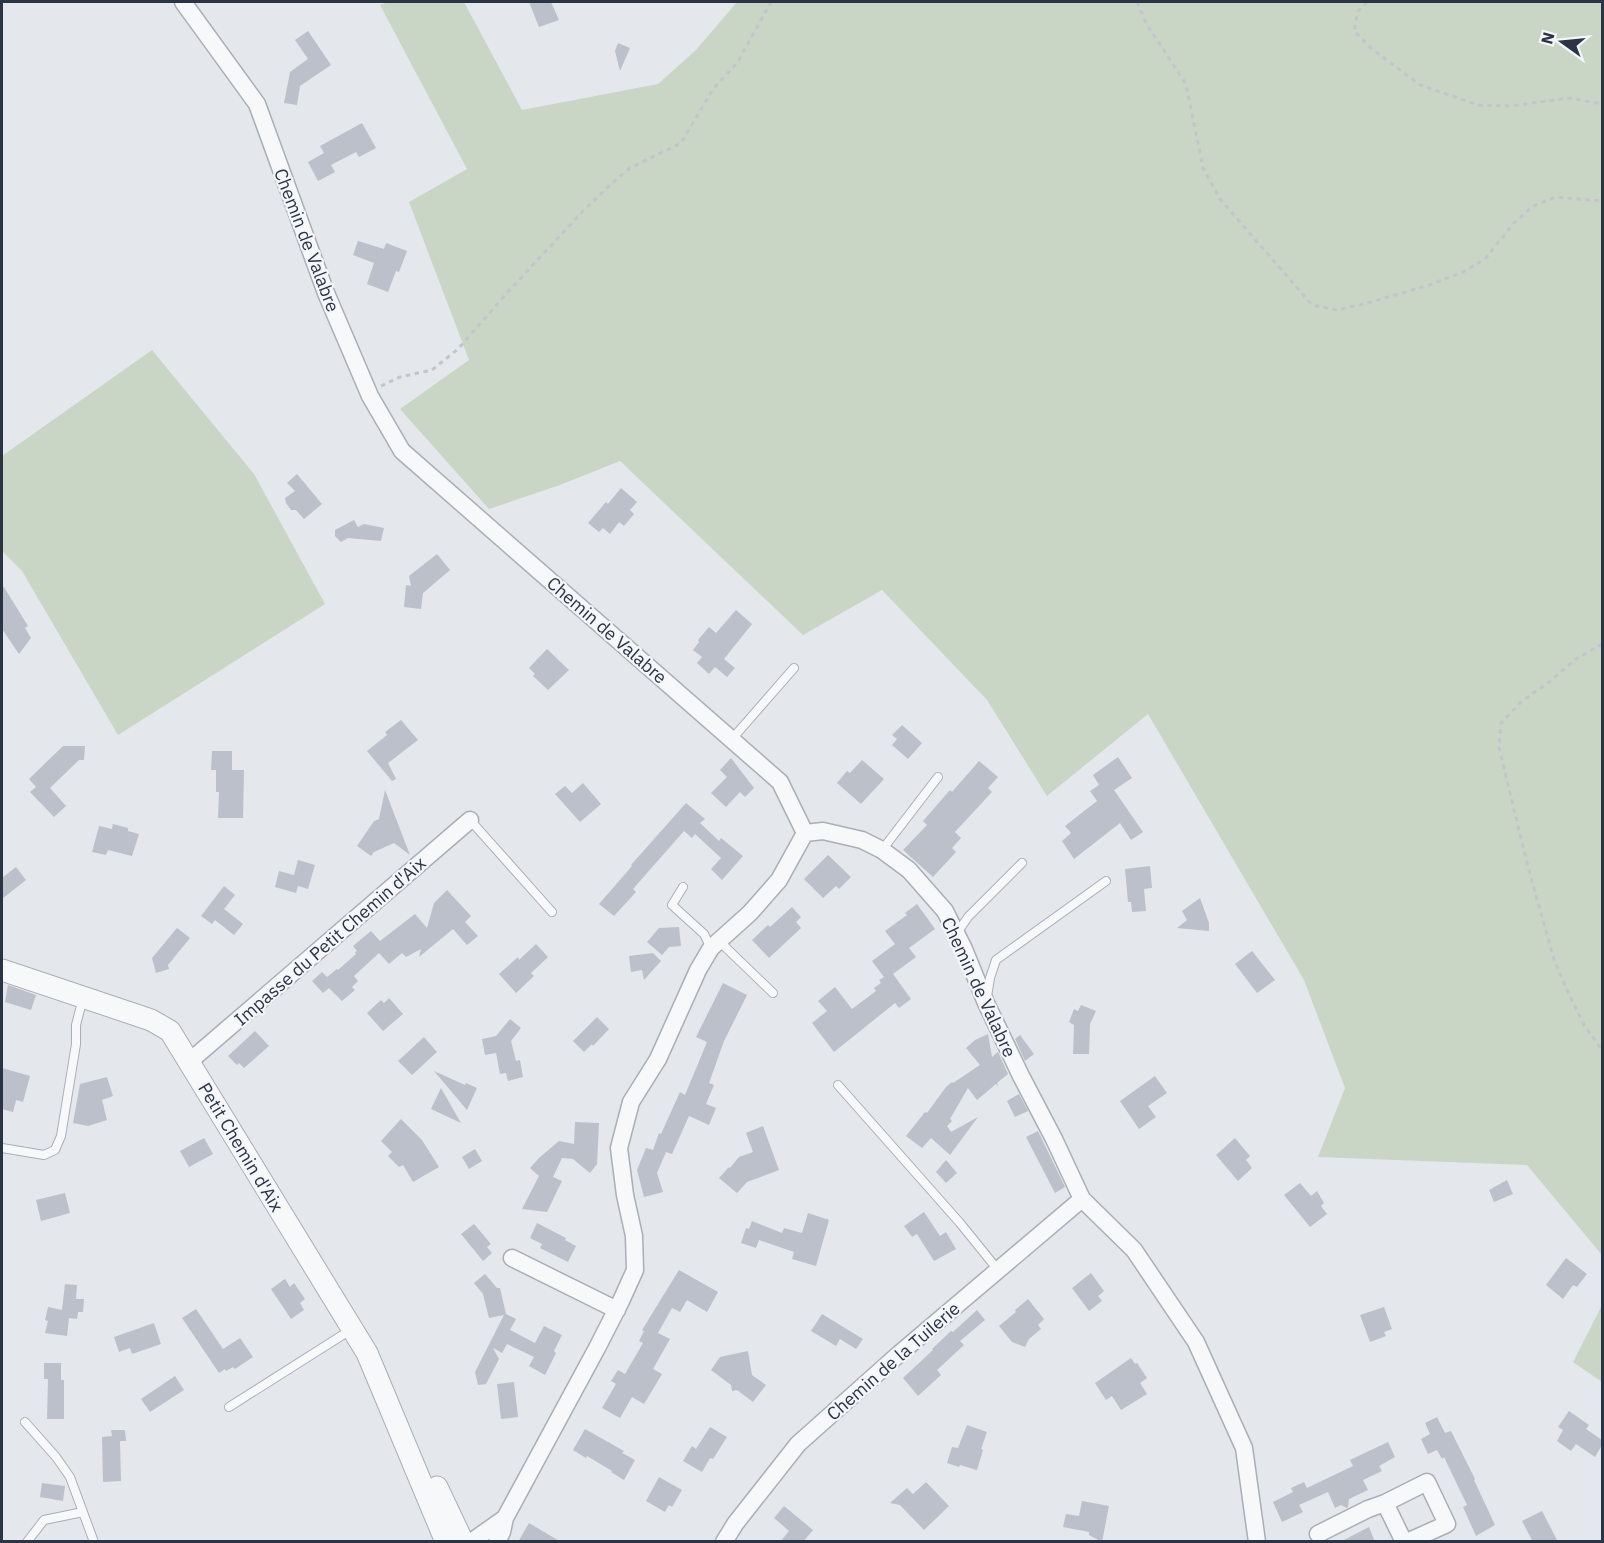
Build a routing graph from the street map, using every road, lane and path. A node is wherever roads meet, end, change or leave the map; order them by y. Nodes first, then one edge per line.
1 (183, 2) edge
2 (771, 2) edge
3 (1137, 2) edge
4 (1367, 2) edge
5 (1602, 104) edge
6 (1602, 201) edge
7 (368, 391) junction
8 (1602, 644) edge
9 (794, 668) dead end
10 (732, 739) junction
11 (938, 777) dead end
12 (470, 820) joint
13 (805, 834) junction
14 (882, 850) junction
15 (1022, 863) dead end
16 (1106, 881) dead end
17 (684, 887) dead end
18 (552, 912) dead end
19 (956, 933) junction
20 (715, 945) junction
21 (2, 970) edge
22 (773, 993) dead end
23 (84, 997) junction
24 (986, 1003) junction
25 (1602, 1050) edge
26 (190, 1061) junction
27 (838, 1085) dead end
28 (2, 1148) edge
29 (1082, 1199) junction
30 (512, 1258) dead end
31 (998, 1270) junction
32 (616, 1310) junction
33 (353, 1328) junction
34 (229, 1407) dead end
35 (396, 1420) junction
36 (25, 1422) dead end
37 (428, 1501) junction
38 (1385, 1503) junction
39 (83, 1512) junction
40 (505, 1518) junction
41 (1318, 1534) dead end
42 (27, 1542) edge
43 (94, 1542) edge
44 (446, 1542) edge
45 (453, 1542) edge
46 (463, 1542) edge
47 (471, 1542) edge
48 (497, 1542) edge
49 (723, 1542) edge
50 (1257, 1542) edge
51 (1406, 1542) edge

1 - 7 street, Chemin de Valabre
2 - 7 path
3 - 6 path
4 - 5 path
7 - 10 street, Chemin de Valabre
8 - 25 path
9 - 10 lane
10 - 13 street, Chemin de Valabre
11 - 14 lane
12 - 18 lane
12 - 26 street, Impasse du Petit Chemin d'Aix
13 - 14 street, Chemin de Valabre
13 - 20 street
14 - 19 street, Chemin de Valabre
15 - 19 lane
16 - 24 lane
17 - 20 lane
19 - 24 street, Chemin de Valabre
20 - 22 lane
20 - 32 street
21 - 23 street, Petit Chemin d'Aix
23 - 26 street, Petit Chemin d'Aix
23 - 28 lane
24 - 29 street, Chemin de Valabre
26 - 33 street, Petit Chemin d'Aix
27 - 31 lane
29 - 31 street, Chemin de la Tuilerie
29 - 50 street, Chemin de Valabre
30 - 32 street
31 - 49 street, Chemin de la Tuilerie
32 - 40 street
33 - 34 lane
33 - 35 street, Petit Chemin d'Aix
35 - 37 street, Petit Chemin d'Aix
35 - 46 street, Petit Chemin d'Aix
36 - 39 lane
37 - 44 street, Petit Chemin d'Aix
37 - 45 street
38 - 41 street
38 - 51 street
38 - 51 street
39 - 42 lane
39 - 43 lane
40 - 47 street
40 - 48 street

